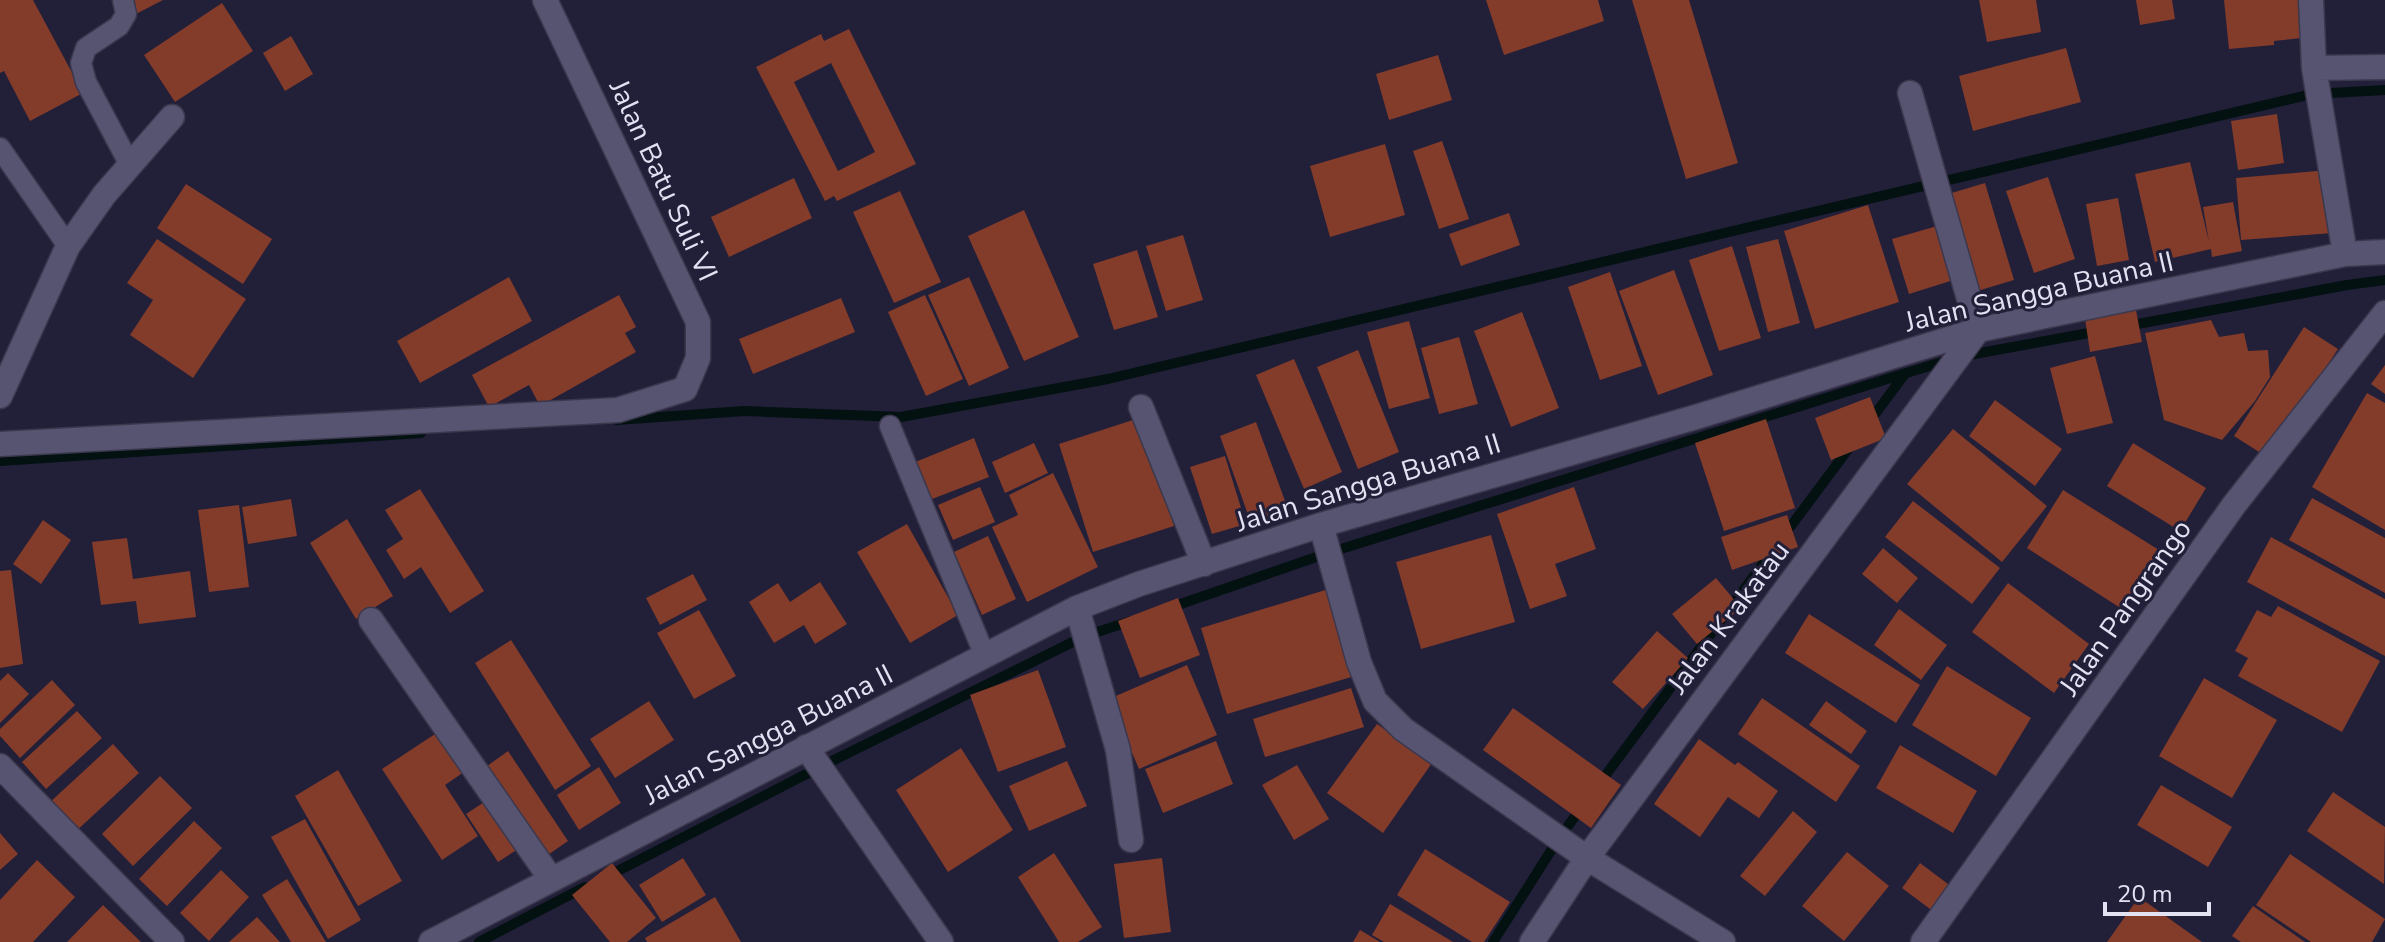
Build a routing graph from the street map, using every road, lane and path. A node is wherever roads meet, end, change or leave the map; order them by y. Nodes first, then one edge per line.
1 (123, 0) edge
2 (545, 0) edge
3 (2311, 0) edge
4 (2385, 67) edge
5 (2315, 75) junction
6 (1910, 93) dead end
7 (172, 117) dead end
8 (0, 148) edge
9 (130, 165) junction
10 (68, 246) junction
11 (2385, 252) edge
12 (2345, 254) junction
13 (2385, 313) edge
14 (1978, 330) junction
15 (0, 396) edge
16 (1141, 407) dead end
17 (890, 426) dead end
18 (0, 444) edge
19 (1321, 525) junction
20 (1204, 564) junction
21 (1077, 608) junction
22 (371, 620) dead end
23 (985, 656) junction
24 (806, 747) junction
25 (0, 766) edge
26 (1131, 840) dead end
27 (1587, 858) junction
28 (551, 879) junction
29 (437, 940) edge
30 (172, 942) edge
31 (941, 942) edge
32 (1532, 942) edge
33 (1723, 942) edge
34 (1923, 942) edge

1 - 9 lane
2 - 18 street, Jalan Batu Suli VI
3 - 5 street
4 - 5 street
5 - 12 street
6 - 14 street
7 - 9 street
8 - 10 lane
9 - 10 street
10 - 15 street
11 - 12 street, Jalan Sangga Buana II
12 - 14 street, Jalan Sangga Buana II
13 - 34 street, Jalan Pangrango
14 - 19 street, Jalan Sangga Buana II
14 - 27 street, Jalan Krakatau
16 - 20 street
17 - 23 lane
19 - 20 street, Jalan Sangga Buana II
19 - 27 street
20 - 21 street, Jalan Sangga Buana II
21 - 23 street, Jalan Sangga Buana II
21 - 26 street
22 - 28 street
23 - 24 street, Jalan Sangga Buana II
24 - 28 street, Jalan Sangga Buana II
24 - 31 street
25 - 30 street
27 - 32 street, Jalan Krakatau
27 - 33 street
28 - 29 street, Jalan Sangga Buana II

